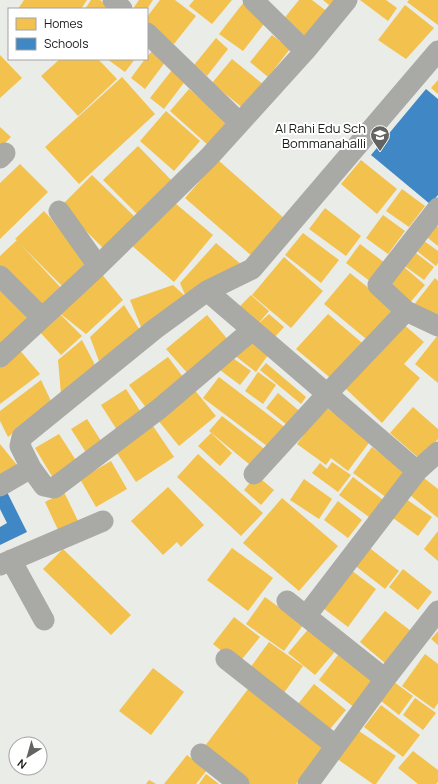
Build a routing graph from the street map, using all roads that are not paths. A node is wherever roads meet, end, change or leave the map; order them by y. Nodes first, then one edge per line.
1 (113, 0) edge
2 (253, 0) edge
3 (347, 0) edge
4 (121, 8) edge
5 (148, 34) edge
6 (305, 51) junction
7 (438, 51) edge
8 (240, 123) junction
9 (438, 208) edge
10 (59, 211) dead end
11 (98, 266) junction
12 (0, 276) edge
13 (207, 291) junction
14 (406, 311) junction
15 (42, 318) junction
16 (438, 326) edge
17 (252, 330) junction
18 (0, 357) edge
19 (327, 394) junction
20 (438, 452) edge
21 (31, 468) junction
22 (417, 471) junction
23 (254, 474) dead end
24 (0, 486) edge
25 (103, 521) dead end
26 (6, 562) edge
27 (287, 601) dead end
28 (438, 611) edge
29 (306, 616) junction
30 (44, 620) dead end
31 (226, 658) dead end
32 (385, 679) junction
33 (336, 746) junction
34 (201, 754) dead end
35 (239, 784) edge
36 (308, 784) edge

1 - 4 street
2 - 6 street
3 - 6 street
5 - 8 street
6 - 8 street
7 - 13 street
8 - 11 street
9 - 14 street
10 - 11 street
11 - 15 street
12 - 15 street
13 - 17 street
13 - 21 street
14 - 16 street
14 - 19 street
15 - 18 street
17 - 19 street
17 - 21 street
19 - 22 street
19 - 23 street
20 - 22 street
21 - 24 street
22 - 29 street
25 - 26 street
26 - 30 street
27 - 29 street
28 - 32 street
29 - 32 street
31 - 33 street
32 - 33 street
33 - 36 street
34 - 35 street

